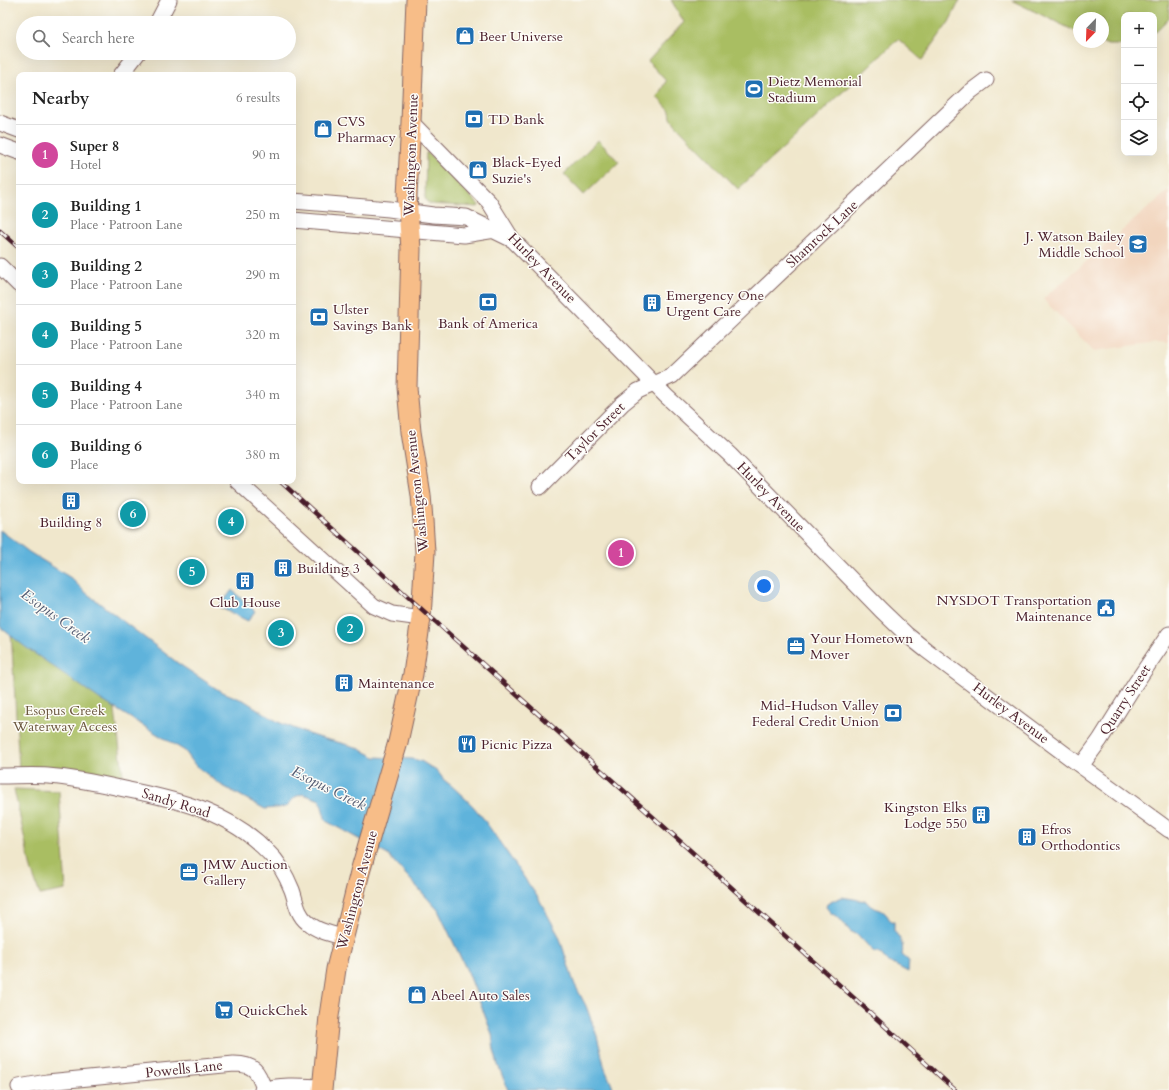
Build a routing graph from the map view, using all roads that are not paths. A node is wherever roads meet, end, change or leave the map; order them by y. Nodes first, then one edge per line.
1 (169, 0) edge
2 (416, 0) edge
3 (161, 16) edge
4 (132, 60) edge
5 (122, 72) edge
6 (986, 80) dead end
7 (411, 122) junction
8 (0, 123) edge
9 (16, 129) edge
10 (0, 145) edge
11 (16, 151) edge
12 (296, 201) edge
13 (408, 212) junction
14 (296, 220) edge
15 (495, 230) junction
16 (409, 231) junction
17 (512, 239) junction
18 (0, 266) edge
19 (16, 282) edge
20 (654, 384) junction
21 (240, 484) edge
22 (540, 488) dead end
23 (421, 618) junction
24 (1169, 634) edge
25 (1081, 766) junction
26 (0, 776) edge
27 (1169, 830) edge
28 (343, 937) junction
29 (18, 1087) dead end
30 (322, 1089) edge
31 (263, 1090) edge

1 - 3 street
2 - 7 main road, Washington Avenue
4 - 5 street
6 - 20 street, Shamrock Lane
7 - 13 main road, Washington Avenue
7 - 17 street, Hurley Avenue
8 - 9 street
10 - 11 street
12 - 13 street
13 - 15 street
13 - 16 main road, Washington Avenue
14 - 16 street
15 - 16 street
15 - 17 street
16 - 23 main road, Washington Avenue
17 - 20 street, Hurley Avenue
18 - 19 street
20 - 22 street, Taylor Street
20 - 25 street, Hurley Avenue
21 - 23 street
23 - 28 main road, Washington Avenue
24 - 25 street, Quarry Street
25 - 27 street, Hurley Avenue
26 - 28 street, Sandy Road
28 - 30 main road, Washington Avenue
29 - 31 street, Powells Lane
30 - 31 street

